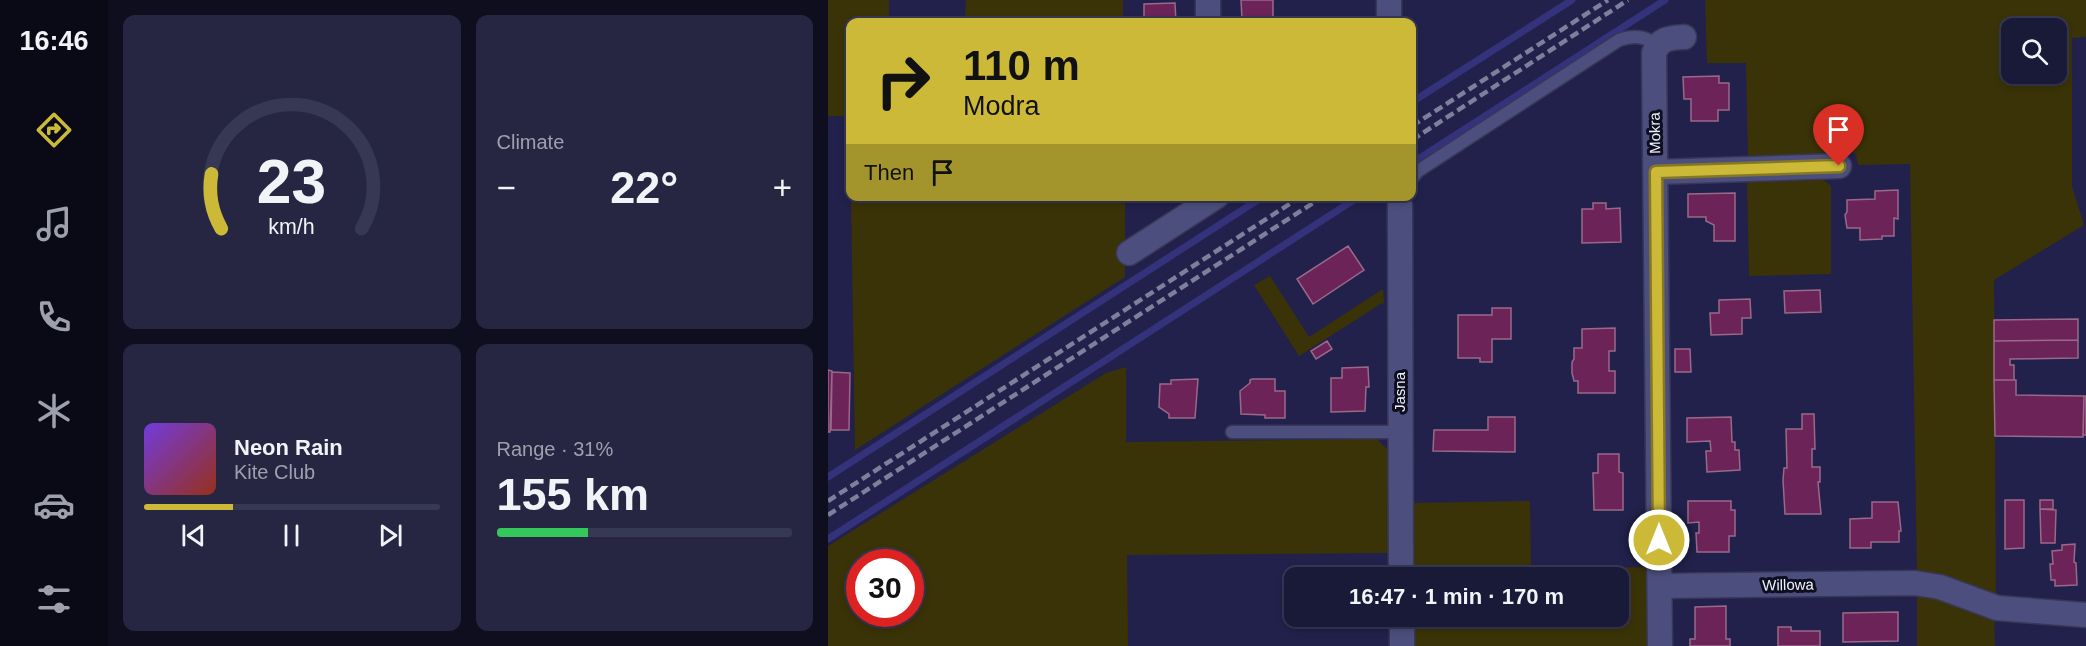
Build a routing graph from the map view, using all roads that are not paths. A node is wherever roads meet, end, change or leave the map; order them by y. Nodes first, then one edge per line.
1 (1208, 0) edge
2 (1389, 0) edge
3 (1208, 18) edge
4 (1389, 18) edge
5 (1684, 37) dead end
6 (1657, 45) junction
7 (1839, 166) dead end
8 (1656, 172) junction
9 (1416, 173) edge
10 (1209, 201) edge
11 (1401, 201) edge
12 (1129, 254) dead end
13 (1232, 432) dead end
14 (1400, 432) junction
15 (1401, 567) edge
16 (1660, 586) junction
17 (2086, 615) edge
18 (1402, 627) edge
19 (1402, 646) edge
20 (1660, 646) edge

1 - 3 street
2 - 4 street
5 - 6 street
6 - 8 street, Mokra
6 - 9 lane
7 - 8 street
8 - 16 street, Mokra
10 - 12 street
11 - 14 street, Jasna
13 - 14 lane
14 - 15 street, Jasna
16 - 17 street, Willowa
16 - 20 street, Mokra
18 - 19 street

